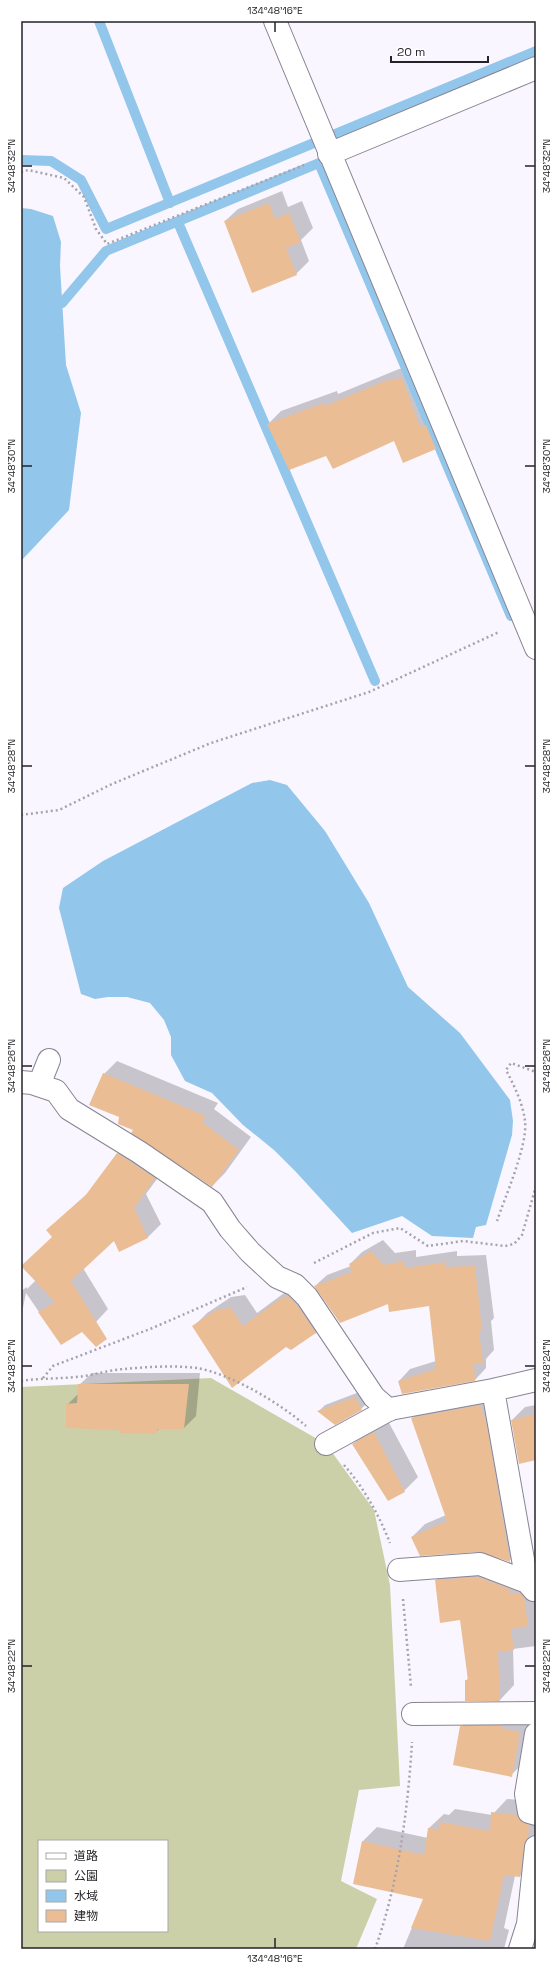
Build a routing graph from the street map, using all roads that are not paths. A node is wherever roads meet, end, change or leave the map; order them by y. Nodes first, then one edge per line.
1 (275, 21) edge
2 (536, 68) edge
3 (329, 154) junction
4 (536, 648) edge
5 (49, 1060) dead end
6 (30, 1084) edge
7 (536, 1380) edge
8 (494, 1390) junction
9 (389, 1410) junction
10 (326, 1444) road end
11 (399, 1570) road end
12 (531, 1587) edge
13 (536, 1713) edge
14 (413, 1714) road end
15 (536, 1734) edge
16 (536, 1814) edge
17 (536, 1847) edge
18 (520, 1949) edge

1 - 3 street
2 - 3 street
3 - 4 street
5 - 6 street
6 - 9 street
7 - 8 street
8 - 9 street
8 - 12 street
9 - 10 street
11 - 12 street
13 - 14 street
15 - 16 street
17 - 18 street

